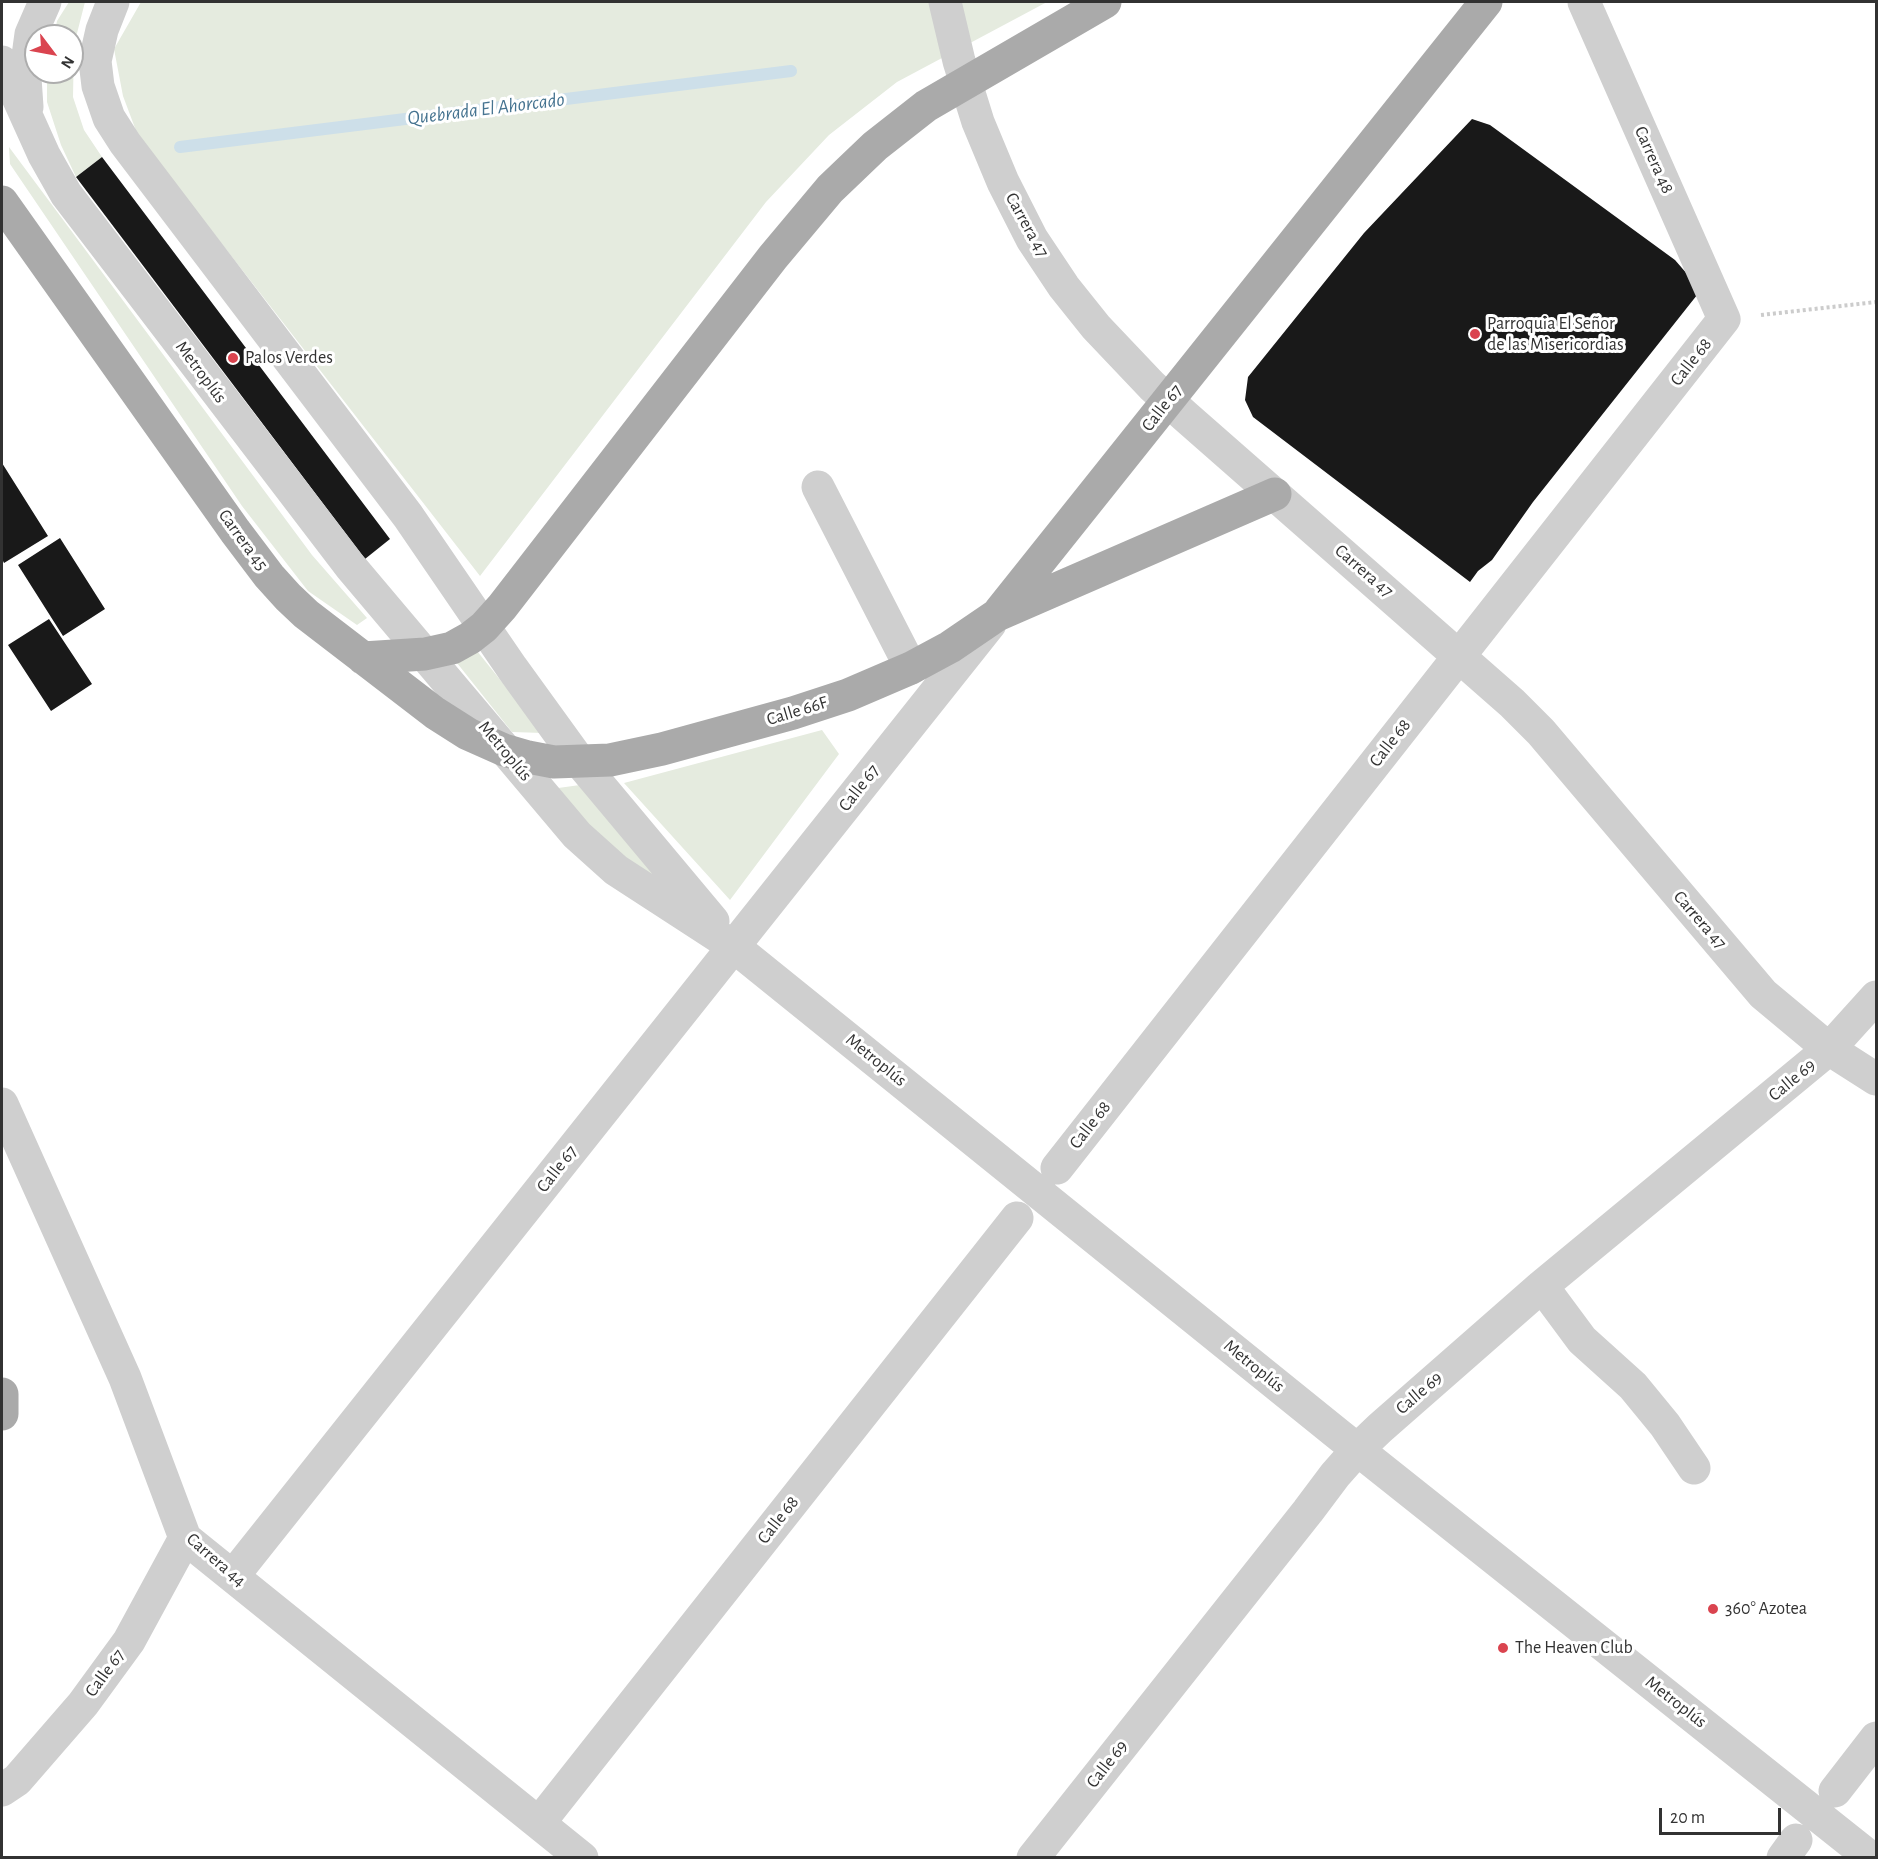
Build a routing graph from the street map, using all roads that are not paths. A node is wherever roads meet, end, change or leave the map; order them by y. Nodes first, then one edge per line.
1 (45, 2) edge
2 (113, 2) edge
3 (945, 2) edge
4 (1105, 2) edge
5 (1486, 2) edge
6 (1584, 2) edge
7 (2, 62) edge
8 (29, 123) junction
9 (2, 202) edge
10 (1724, 319) joint
11 (1168, 401) junction
12 (818, 487) dead end
13 (1275, 494) junction
14 (997, 615) junction
15 (484, 627) junction
16 (425, 654) junction
17 (1460, 655) junction
18 (363, 658) junction
19 (911, 668) junction
20 (504, 750) junction
21 (580, 762) junction
22 (733, 946) junction
23 (1876, 997) edge
24 (1829, 1049) junction
25 (1876, 1079) edge
26 (2, 1104) edge
27 (1057, 1168) dead end
28 (1017, 1218) dead end
29 (1542, 1286) junction
30 (2, 1394) edge
31 (2, 1414) edge
32 (1358, 1449) junction
33 (1694, 1468) dead end
34 (185, 1538) junction
35 (233, 1576) junction
36 (1876, 1738) edge
37 (2, 1790) edge
38 (1835, 1791) dead end
39 (539, 1823) junction
40 (582, 1857) edge
41 (1033, 1857) edge
42 (1871, 1857) edge

1 - 8 street, Metroplús
2 - 15 street
3 - 11 street, Carrera 47
4 - 15 main road
5 - 11 main road, Calle 67
6 - 10 street, Carrera 48
7 - 8 street, Metroplús
8 - 16 street, Metroplús
9 - 18 main road, Carrera 45
10 - 17 street, Calle 68
11 - 13 street, Carrera 47
11 - 14 main road, Calle 67
12 - 19 street
13 - 14 main road
13 - 17 street, Carrera 47
14 - 19 main road, Calle 66F
14 - 22 street, Calle 67
15 - 16 main road
15 - 21 street
16 - 18 main road
16 - 20 street, Metroplús
17 - 24 street, Carrera 47
17 - 27 street, Calle 68
18 - 20 main road, Carrera 45
19 - 21 main road, Calle 66F
20 - 21 main road, Carrera 45
20 - 22 street, Metroplús
21 - 22 street
22 - 32 street, Metroplús
22 - 35 street, Calle 67
23 - 24 street, Calle 69
24 - 25 street, Carrera 47
24 - 29 street, Calle 69
26 - 34 street, Carrera 44
28 - 39 street, Calle 68
29 - 32 street, Calle 69
29 - 33 street
30 - 31 main road
32 - 41 street, Calle 69
32 - 42 street, Metroplús
34 - 35 street, Carrera 44
34 - 37 street, Calle 67
35 - 39 street, Carrera 44
36 - 38 street
39 - 40 street, Carrera 44

